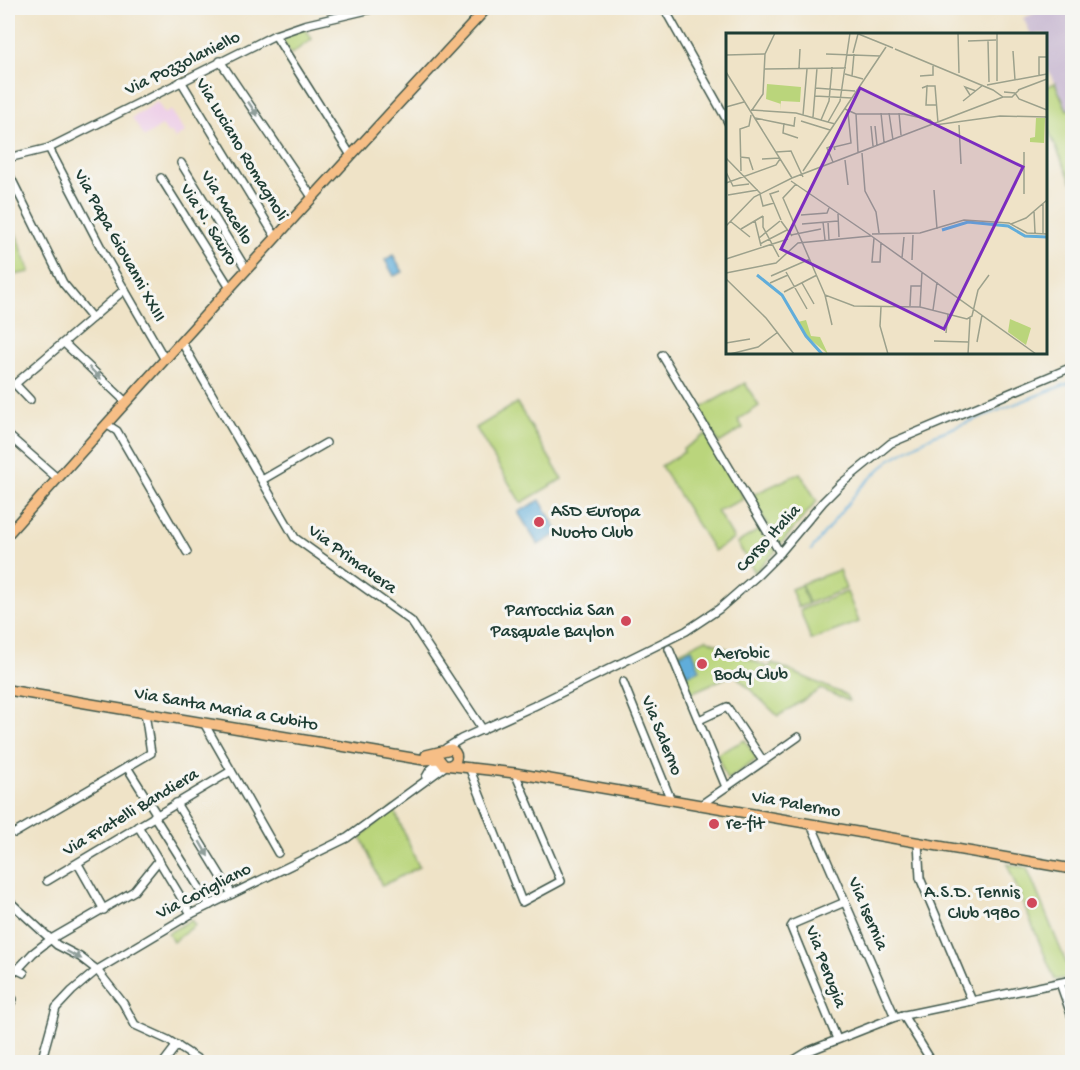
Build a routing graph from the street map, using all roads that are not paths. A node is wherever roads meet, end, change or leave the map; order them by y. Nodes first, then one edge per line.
1 (376, 8) edge
2 (487, 8) edge
3 (664, 8) edge
4 (274, 35) junction
5 (220, 61) junction
6 (181, 81) junction
7 (726, 118) edge
8 (49, 148) junction
9 (350, 154) junction
10 (8, 158) edge
11 (181, 163) dead end
12 (8, 172) edge
13 (161, 178) dead end
14 (312, 197) junction
15 (275, 236) junction
16 (246, 269) junction
17 (230, 288) junction
18 (125, 289) junction
19 (92, 318) junction
20 (181, 341) junction
21 (64, 343) junction
22 (662, 355) dead end
23 (164, 358) junction
24 (1072, 367) edge
25 (30, 400) dead end
26 (126, 402) junction
27 (106, 424) junction
28 (8, 435) edge
29 (326, 443) dead end
30 (57, 478) junction
31 (262, 480) junction
32 (8, 534) edge
33 (187, 552) dead end
34 (780, 553) junction
35 (669, 649) dead end
36 (623, 682) dead end
37 (8, 690) edge
38 (146, 713) junction
39 (699, 720) junction
40 (204, 723) junction
41 (483, 730) junction
42 (798, 737) dead end
43 (457, 756) junction
44 (408, 757) junction
45 (444, 758) junction
46 (424, 759) junction
47 (763, 761) junction
48 (127, 766) junction
49 (470, 767) junction
50 (430, 770) junction
51 (231, 771) junction
52 (515, 773) junction
53 (420, 783) junction
54 (726, 787) junction
55 (671, 800) junction
56 (176, 803) junction
57 (699, 806) junction
58 (156, 815) junction
59 (811, 824) junction
60 (138, 826) junction
61 (15, 833) dead end
62 (918, 842) junction
63 (278, 853) dead end
64 (159, 860) junction
65 (78, 864) junction
66 (1072, 869) edge
67 (47, 881) dead end
68 (232, 894) junction
69 (8, 900) edge
70 (845, 902) junction
71 (210, 905) junction
72 (104, 909) junction
73 (191, 914) junction
74 (51, 939) junction
75 (8, 965) edge
76 (97, 970) junction
77 (1072, 980) edge
78 (1060, 983) junction
79 (13, 999) dead end
80 (972, 1001) junction
81 (8, 1008) edge
82 (899, 1016) junction
83 (1072, 1017) edge
84 (837, 1039) junction
85 (177, 1045) junction
86 (41, 1062) edge
87 (164, 1062) edge
88 (202, 1062) edge
89 (791, 1062) edge
90 (932, 1062) edge

1 - 4 street, Via Pozzolaniello
2 - 9 main road
3 - 7 street
4 - 5 street, Via Pozzolaniello
4 - 9 street
5 - 6 street, Via Pozzolaniello
5 -> 14 street
6 - 8 street, Via Pozzolaniello
6 - 15 street, Via Luciano Romagnoli
8 - 10 street, Via Pozzolaniello
8 - 18 street, Via Papa Giovanni XXIII
9 - 14 main road
11 - 16 street, Via Macello
12 - 19 street
13 - 17 street, Via N. Sauro
14 - 15 main road
15 - 16 main road
16 - 17 main road
17 - 20 main road
18 - 19 street
18 - 23 street, Via Papa Giovanni XXIII
19 - 21 street
20 - 23 main road
20 - 31 street, Via Primavera
21 - 25 street
21 -> 26 street
22 - 34 street
23 - 26 main road
24 - 34 street, Corso Italia
26 - 27 main road
27 - 30 main road
27 - 33 street
28 - 30 street
29 - 31 street
30 - 32 main road
31 - 41 street, Via Primavera
34 - 41 street, Corso Italia
35 - 39 street
36 - 55 street, Via Salerno
37 - 38 main road, Via Santa Maria a Cubito
38 - 40 main road, Via Santa Maria a Cubito
38 - 48 street
39 - 47 street
39 - 54 street
40 - 44 main road, Via Santa Maria a Cubito
40 - 51 street
41 - 43 street
41 - 45 street
42 - 47 street
43 - 45 main road
43 - 45 main road
43 - 49 main road
44 - 45 main road
44 - 46 main road, Via Santa Maria a Cubito
45 - 46 main road, Via Santa Maria a Cubito
45 - 49 main road, Via Palermo
45 - 50 street
45 - 53 street
46 - 50 street
47 - 54 street
48 - 58 street
48 - 61 street
49 - 52 main road, Via Palermo
49 - 52 street
50 - 53 street
51 - 56 street, Via Fratelli Bandiera
51 - 63 street
52 - 55 main road, Via Palermo
53 - 68 street, Via Corigliano
54 - 57 street
55 - 57 main road, Via Palermo
56 - 58 street, Via Fratelli Bandiera
56 -> 68 street
57 - 59 main road, Via Palermo
58 - 60 street, Via Fratelli Bandiera
58 - 71 street
59 - 62 main road, Via Palermo
59 - 70 street, Via Isernia
60 - 64 street
60 - 65 street, Via Fratelli Bandiera
62 - 66 main road, Via Palermo
62 - 80 street
64 - 72 street
64 - 73 street
65 - 67 street, Via Fratelli Bandiera
65 - 72 street
68 - 71 street, Via Corigliano
69 - 74 street
70 - 82 street, Via Isernia
70 - 84 street, Via Perugia
71 - 73 street, Via Corigliano
72 - 74 street
73 - 76 street, Via Corigliano
74 - 75 street
74 -> 76 street
76 - 85 street
76 - 86 street, Via Corigliano
77 - 78 street
78 - 80 street
78 - 83 street
79 - 81 street
80 - 82 street
82 - 84 street
82 - 90 street, Via Isernia
84 - 89 street
85 - 87 street
85 - 88 street

